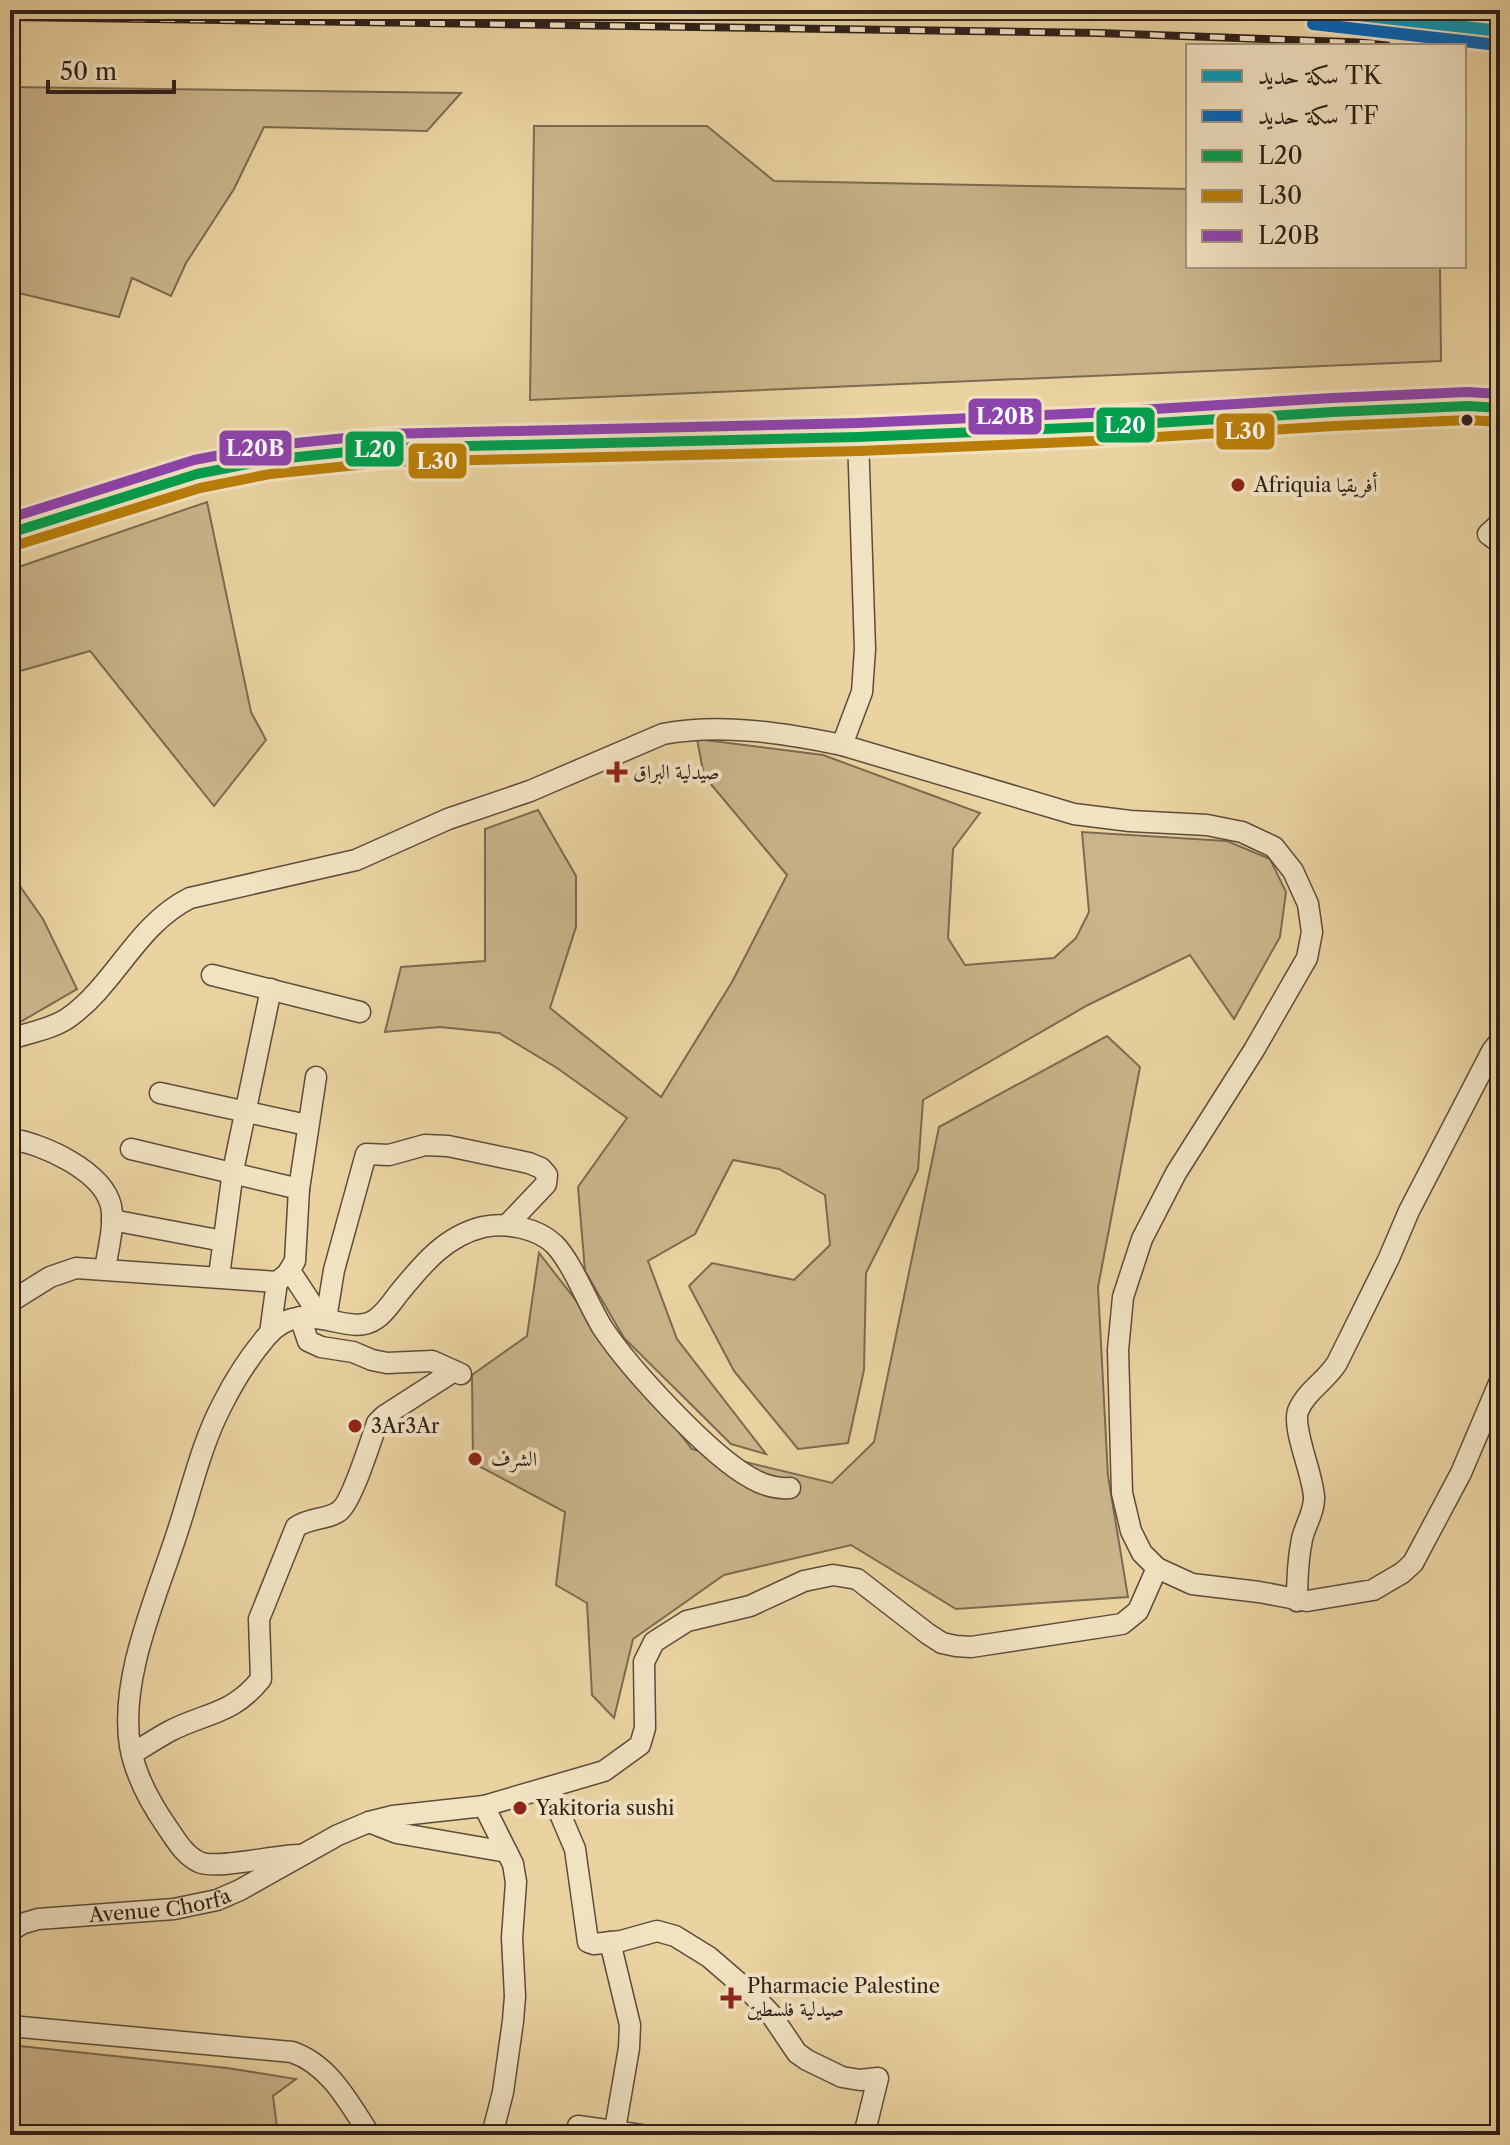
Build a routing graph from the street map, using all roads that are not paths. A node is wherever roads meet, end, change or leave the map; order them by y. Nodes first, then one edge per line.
1 (1500, 408) edge
2 (858, 437) junction
3 (1500, 523) edge
4 (10, 533) edge
5 (1500, 543) edge
6 (842, 745) junction
7 (212, 975) dead end
8 (271, 989) junction
9 (360, 1012) dead end
10 (10, 1039) edge
11 (1500, 1041) edge
12 (316, 1077) dead end
13 (160, 1093) dead end
14 (245, 1110) junction
15 (307, 1125) junction
16 (10, 1139) edge
17 (131, 1149) dead end
18 (233, 1171) junction
19 (299, 1189) junction
20 (112, 1220) junction
21 (507, 1225) junction
22 (223, 1241) junction
23 (105, 1269) junction
24 (219, 1276) junction
25 (283, 1276) junction
26 (10, 1302) edge
27 (300, 1317) junction
28 (323, 1319) junction
29 (270, 1333) junction
30 (1500, 1381) edge
31 (790, 1488) dead end
32 (1157, 1568) junction
33 (1297, 1601) junction
34 (132, 1754) junction
35 (549, 1788) junction
36 (484, 1806) junction
37 (369, 1822) junction
38 (507, 1852) junction
39 (300, 1855) junction
40 (10, 1932) edge
41 (610, 1942) junction
42 (10, 2026) edge
43 (578, 2126) dead end
44 (614, 2133) edge
45 (866, 2134) edge
46 (370, 2135) edge
47 (492, 2135) edge
48 (641, 2135) edge

1 - 2 main road
2 - 4 main road
2 - 6 street
3 - 5 street
6 - 10 street
6 - 32 street
7 - 8 street
8 - 9 street
8 - 14 street
11 - 33 street
12 - 15 street
13 - 14 street
14 - 15 street
14 - 18 street
15 - 19 street
16 - 20 street
17 - 18 street
18 - 19 street
18 - 22 street
19 - 25 street
20 - 22 street
20 - 23 street
21 - 28 street
21 - 28 street
21 - 31 street
22 - 24 street
23 - 24 street
23 - 26 street
24 - 25 street
25 - 28 street
25 - 29 street
27 - 28 street
27 - 29 street
27 - 34 street
29 - 34 street
30 - 33 street
32 - 33 street
32 - 35 street, Avenue Chorfa
34 - 39 street
35 - 36 street, Avenue Chorfa
35 - 41 street
36 - 37 street, Avenue Chorfa
36 - 38 street
37 - 38 street
37 - 39 street, Avenue Chorfa
38 - 47 street
39 - 40 street, Avenue Chorfa
41 - 44 street
41 - 45 street
42 - 46 street
43 - 44 street
44 - 48 street

